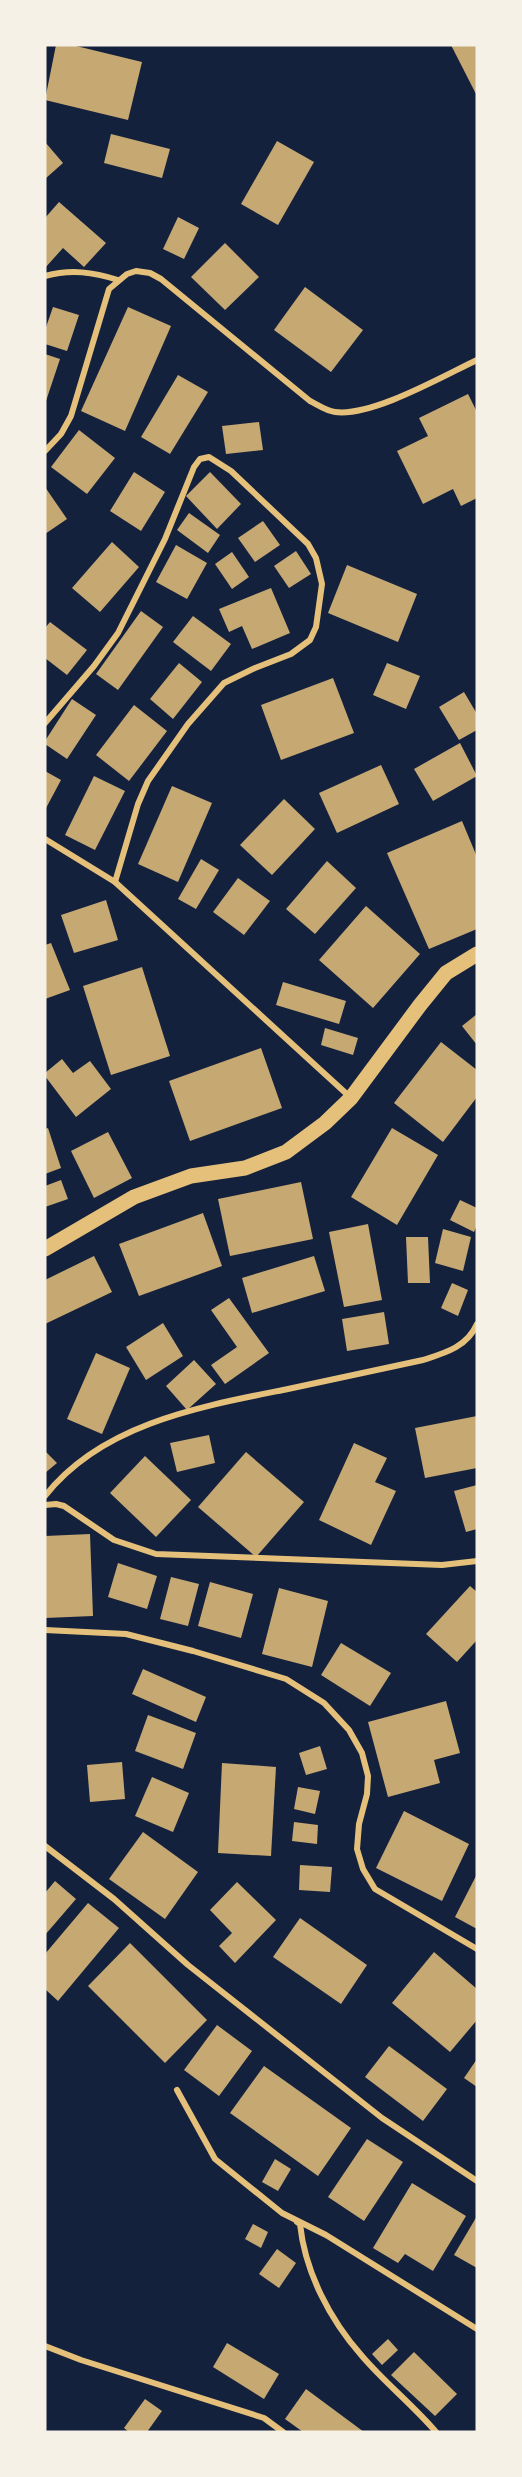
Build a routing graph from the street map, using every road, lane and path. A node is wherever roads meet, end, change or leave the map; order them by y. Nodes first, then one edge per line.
1 (45, 276) edge
2 (118, 280) junction
3 (477, 360) edge
4 (45, 451) edge
5 (45, 723) edge
6 (45, 838) edge
7 (116, 882) junction
8 (477, 954) edge
9 (351, 1098) junction
10 (45, 1249) edge
11 (477, 1324) edge
12 (45, 1496) edge
13 (45, 1505) edge
14 (477, 1561) edge
15 (45, 1630) edge
16 (45, 1846) edge
17 (477, 1949) edge
18 (177, 2090) dead end
19 (477, 2181) edge
20 (282, 2213) junction
21 (477, 2329) edge
22 (45, 2346) edge
23 (283, 2432) edge
24 (436, 2432) edge

1 - 2 street
2 - 3 street
2 - 4 street
5 - 7 street
6 - 7 street
7 - 9 street
8 - 9 main road
9 - 10 main road
11 - 12 street
13 - 14 street
15 - 17 street
16 - 19 street
18 - 20 street
20 - 21 street
20 - 24 street
22 - 23 street

